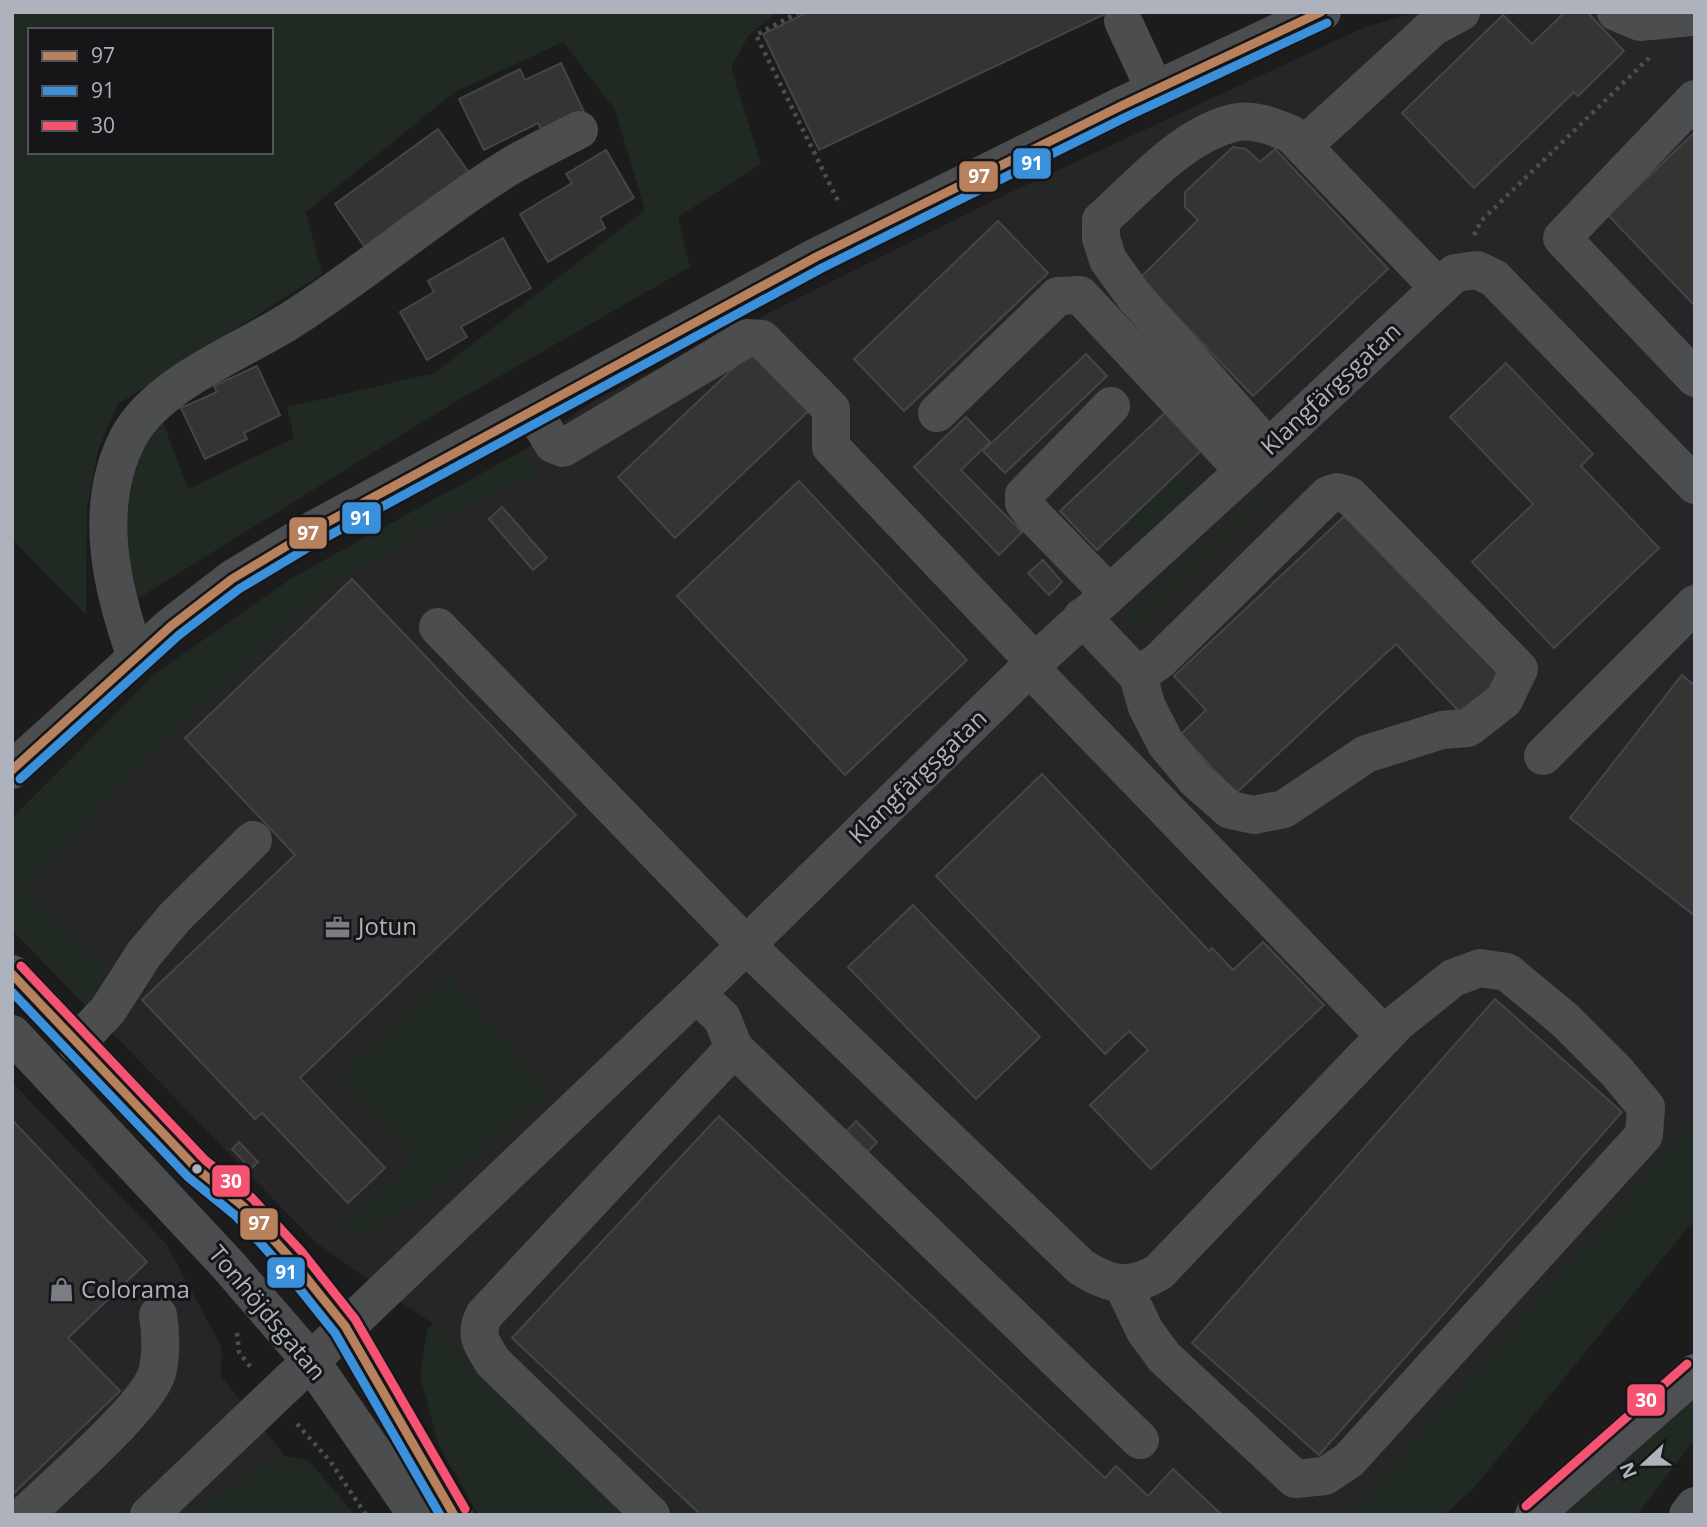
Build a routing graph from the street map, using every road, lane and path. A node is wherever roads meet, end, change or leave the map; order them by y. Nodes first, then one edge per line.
1 (799, 12) edge
2 (1322, 12) edge
3 (1461, 12) edge
4 (1616, 12) edge
5 (1691, 17) dead end
6 (1123, 21) dead end
7 (1651, 56) dead end
8 (1155, 90) junction
9 (1695, 99) edge
10 (579, 130) dead end
11 (1303, 146) junction
12 (843, 212) dead end
13 (1447, 280) junction
14 (1695, 378) edge
15 (1111, 406) dead end
16 (533, 411) junction
17 (937, 413) dead end
18 (1256, 460) junction
19 (1695, 485) edge
20 (1695, 604) edge
21 (1096, 605) junction
22 (438, 627) dead end
23 (135, 657) junction
24 (1032, 665) junction
25 (1138, 676) junction
26 (1544, 756) dead end
27 (15, 761) edge
28 (253, 840) dead end
29 (746, 945) junction
30 (12, 974) edge
31 (696, 995) junction
32 (12, 1034) edge
33 (1385, 1036) junction
34 (76, 1044) junction
35 (734, 1048) junction
36 (1123, 1285) junction
37 (158, 1315) dead end
38 (345, 1326) junction
39 (310, 1360) junction
40 (1695, 1373) edge
41 (1140, 1440) dead end
42 (1695, 1506) edge
43 (25, 1515) edge
44 (149, 1515) edge
45 (417, 1515) edge
46 (454, 1515) edge
47 (651, 1515) edge
48 (1534, 1515) edge
49 (1688, 1515) edge

1 - 12 path
2 - 8 street
3 - 11 street
4 - 5 street
6 - 8 street
7 - 13 path
8 - 16 street
9 - 14 street
10 - 23 street
11 - 13 street
11 - 18 street
13 - 18 street, Klangfärgsgatan
13 - 19 street
15 - 21 street
16 - 23 street
16 - 24 street
17 - 18 street
18 - 21 street, Klangfärgsgatan
20 - 26 street
21 - 24 street, Klangfärgsgatan
21 - 25 street
22 - 29 street
23 - 27 street
24 - 29 street, Klangfärgsgatan
24 - 33 street
25 - 25 street
28 - 34 street
29 - 31 street, Klangfärgsgatan
29 - 36 street
30 - 34 street, Tonhöjdsgatan
31 - 35 street
31 - 38 street, Klangfärgsgatan
32 - 39 street, Tonhöjdsgatan
33 - 36 street
33 - 36 street
34 - 38 street, Tonhöjdsgatan
35 - 41 street
35 - 47 street
37 - 43 street
38 - 39 street, Klangfärgsgatan
38 - 46 street, Tonhöjdsgatan
39 - 44 street, Klangfärgsgatan
39 - 45 street, Tonhöjdsgatan
40 - 48 highway
42 - 49 highway

